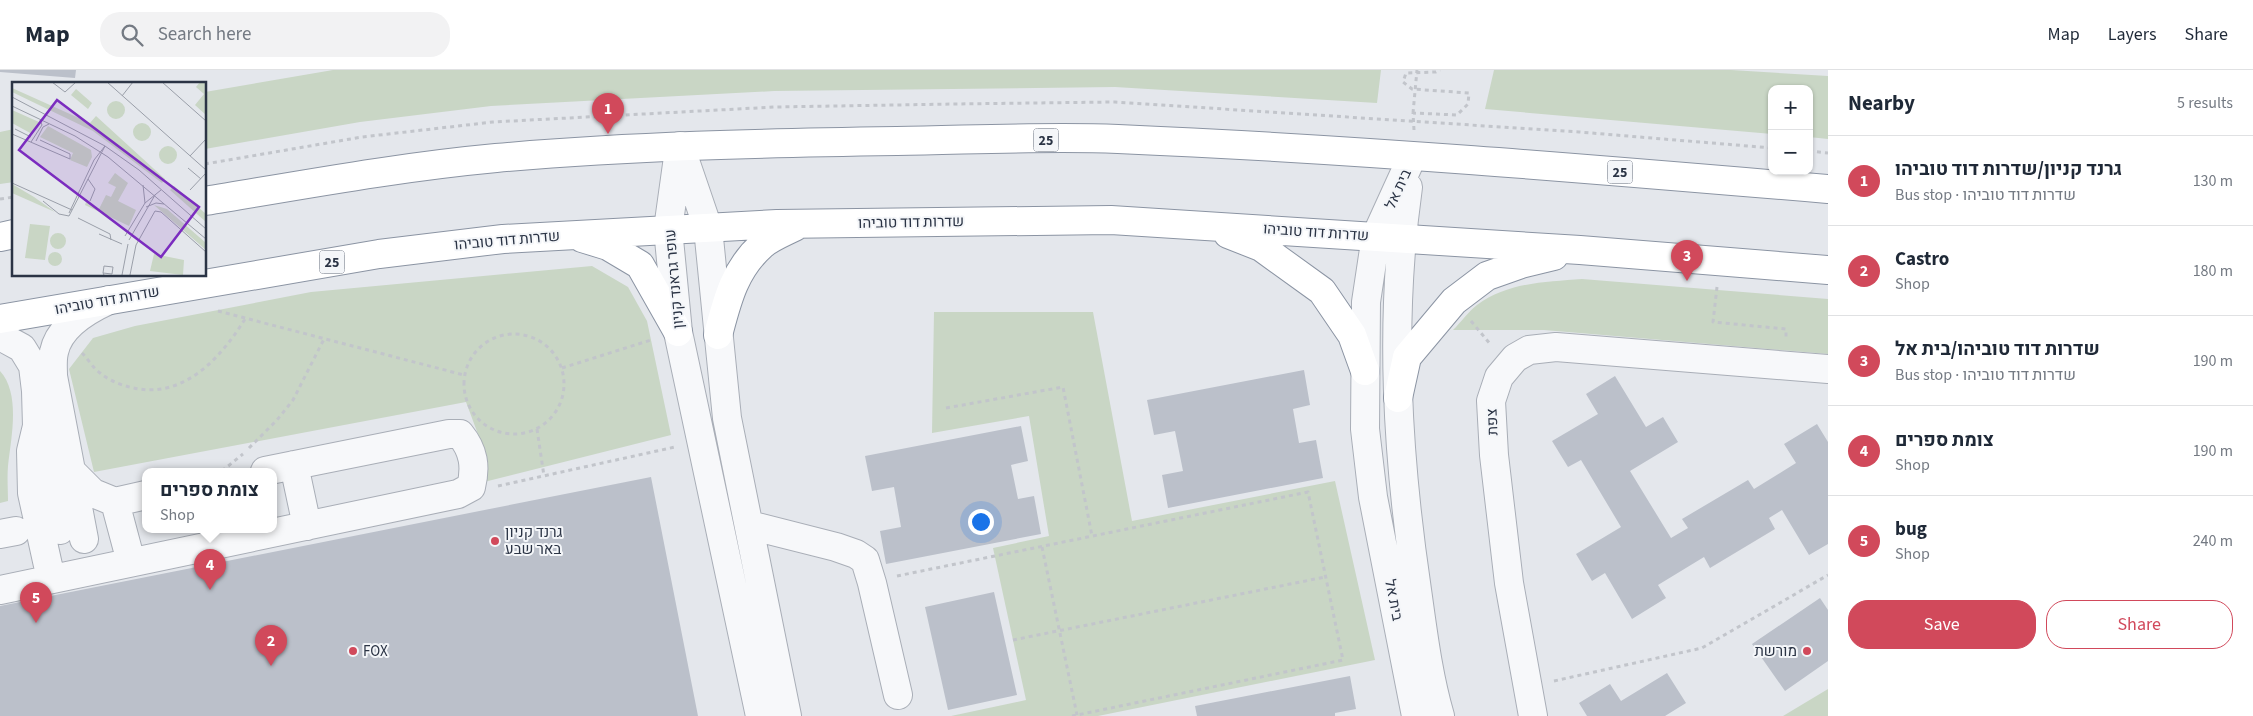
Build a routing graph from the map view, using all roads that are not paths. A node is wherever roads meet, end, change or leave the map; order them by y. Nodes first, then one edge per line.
1 (680, 146) junction
2 (1412, 157) junction
3 (1828, 189) edge
4 (206, 201) edge
5 (800, 224) junction
6 (1206, 225) junction
7 (708, 228) junction
8 (668, 229) junction
9 (568, 234) junction
10 (1389, 237) junction
11 (1580, 250) junction
12 (1828, 270) edge
13 (110, 300) junction
14 (0, 319) edge
15 (678, 332) junction
16 (718, 335) junction
17 (0, 336) edge
18 (1828, 369) edge
19 (1365, 371) junction
20 (36, 391) junction
21 (1398, 398) junction
22 (294, 465) junction
23 (277, 469) edge
24 (71, 471) junction
25 (142, 496) edge
26 (115, 502) junction
27 (749, 525) junction
28 (307, 526) junction
29 (277, 532) edge
30 (273, 533) edge
31 (131, 562) junction
32 (51, 579) junction
33 (0, 590) edge
34 (898, 696) dead end
35 (760, 716) edge
36 (787, 716) edge
37 (1416, 716) edge
38 (1440, 716) edge
39 (1532, 716) edge

1 - 2 highway, 25
1 - 4 highway, 25
1 - 7 street
1 - 8 street, עופר גראנד קניון
2 - 3 highway, 25
2 - 10 street, בית אל
5 - 6 highway, שדרות דוד טוביהו / 25
5 - 7 highway, שדרות דוד טוביהו / 25
5 - 16 highway
6 - 10 highway, שדרות דוד טוביהו / 25
6 - 19 highway
7 - 8 highway, שדרות דוד טוביהו / 25
7 - 16 street
8 - 9 highway, שדרות דוד טוביהו / 25
8 - 15 street, עופר גראנד קניון
9 - 13 highway, שדרות דוד טוביהו / 25
9 - 15 highway
10 - 11 highway, שדרות דוד טוביהו / 25
10 - 19 street, בית אל
10 - 21 street, בית אל
11 - 12 highway, שדרות דוד טוביהו / 25
11 - 21 highway
13 - 14 highway, שדרות דוד טוביהו / 25
13 - 24 street
15 - 35 street, עופר גראנד קניון
16 - 27 street
17 - 20 street
18 - 39 street, צפת
19 - 37 street, בית אל
20 - 24 street
20 - 32 street
21 - 38 street, בית אל
22 - 23 street
22 - 28 street
22 - 28 street
24 - 26 street
25 - 26 street
26 - 31 street
27 - 34 street
27 - 36 street
28 - 29 street
30 - 31 street
31 - 32 street
32 - 33 street

